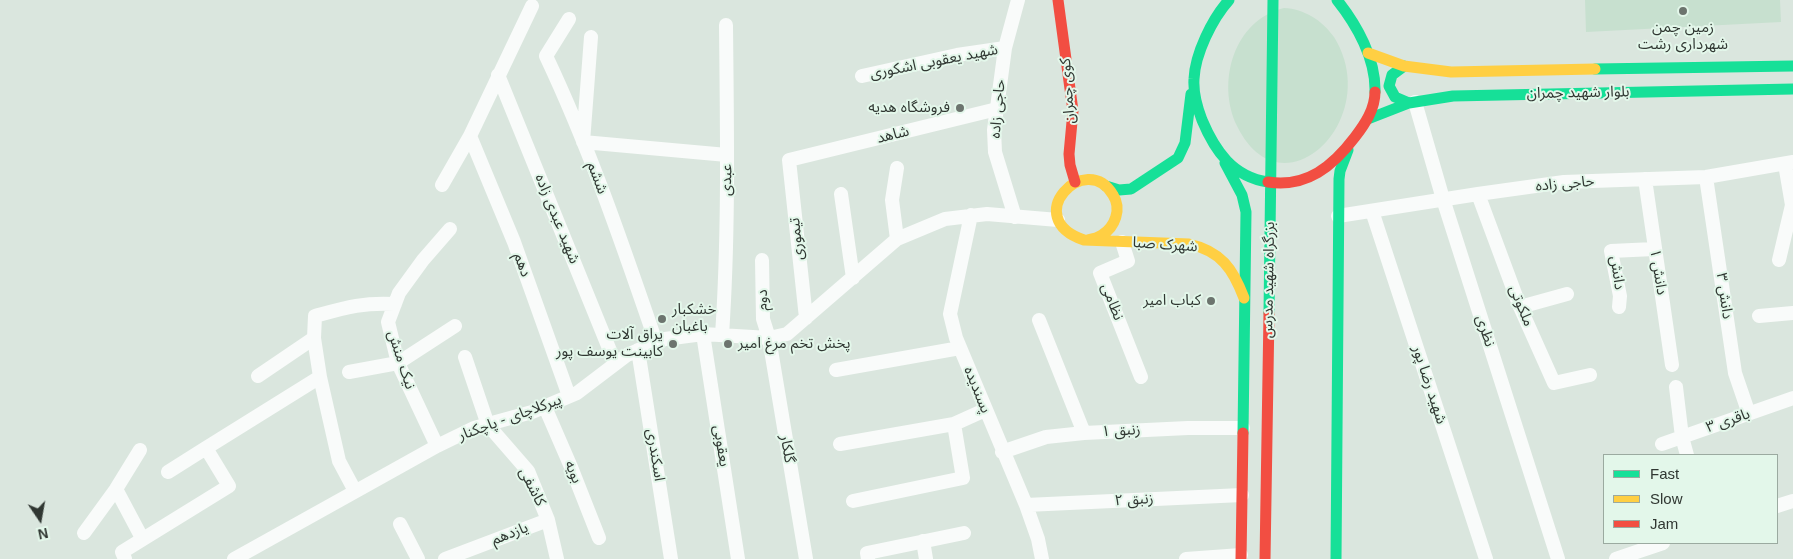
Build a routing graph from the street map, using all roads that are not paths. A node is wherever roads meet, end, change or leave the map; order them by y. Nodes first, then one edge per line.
1 (1018, 0) edge
2 (1058, 0) edge
3 (1228, 0) edge
4 (1273, 0) edge
5 (1338, 0) edge
6 (532, 6) dead end
7 (569, 19) dead end
8 (726, 25) dead end
9 (592, 37) dead end
10 (1005, 48) junction
11 (1368, 53) junction
12 (1404, 66) junction
13 (1793, 66) edge
14 (498, 75) junction
15 (862, 76) dead end
16 (1193, 80) junction
17 (1793, 89) edge
18 (1412, 102) junction
19 (997, 109) junction
20 (1368, 120) junction
21 (470, 136) junction
22 (583, 142) junction
23 (1350, 144) junction
24 (1219, 152) junction
25 (727, 155) junction
26 (788, 160) joint
27 (1789, 163) edge
28 (896, 168) dead end
29 (1706, 177) junction
30 (1645, 179) junction
31 (1075, 182) junction
32 (442, 184) dead end
33 (1106, 186) junction
34 (841, 194) dead end
35 (1478, 194) junction
36 (1443, 199) junction
37 (1372, 211) junction
38 (971, 215) junction
39 (1338, 216) junction
40 (1015, 217) junction
41 (1058, 220) junction
42 (450, 229) dead end
43 (897, 239) junction
44 (1088, 240) junction
45 (1122, 242) junction
46 (1654, 249) junction
47 (762, 260) dead end
48 (1779, 260) dead end
49 (853, 278) junction
50 (1567, 294) dead end
51 (1245, 300) junction
52 (395, 304) junction
53 (1619, 306) dead end
54 (1520, 307) junction
55 (1793, 313) edge
56 (1759, 316) dead end
57 (806, 318) junction
58 (1039, 320) dead end
59 (455, 326) dead end
60 (703, 334) junction
61 (722, 335) junction
62 (314, 338) junction
63 (768, 338) junction
64 (656, 342) junction
65 (960, 348) junction
66 (638, 350) junction
67 (465, 358) dead end
68 (398, 363) junction
69 (615, 363) junction
70 (1672, 365) dead end
71 (836, 370) dead end
72 (350, 372) dead end
73 (1590, 375) dead end
74 (258, 376) dead end
75 (320, 377) junction
76 (1141, 377) dead end
77 (1676, 387) dead end
78 (569, 396) junction
79 (1793, 398) edge
80 (545, 407) junction
81 (985, 410) junction
82 (1749, 414) junction
83 (954, 424) junction
84 (488, 425) junction
85 (1243, 428) junction
86 (1084, 433) junction
87 (1682, 437) junction
88 (840, 444) dead end
89 (1662, 444) dead end
90 (437, 446) junction
91 (206, 448) junction
92 (140, 450) dead end
93 (1002, 452) junction
94 (1687, 454) edge
95 (168, 472) dead end
96 (116, 489) junction
97 (356, 491) junction
98 (1242, 495) junction
99 (853, 501) dead end
100 (1793, 501) edge
101 (1026, 505) junction
102 (1778, 506) edge
103 (548, 520) junction
104 (400, 524) dead end
105 (84, 533) dead end
106 (964, 533) dead end
107 (142, 538) junction
108 (598, 538) dead end
109 (923, 541) junction
110 (1660, 544) edge
111 (1241, 557) edge
112 (125, 559) edge
113 (234, 559) edge
114 (418, 559) edge
115 (445, 559) edge
116 (557, 559) edge
117 (671, 559) edge
118 (738, 559) edge
119 (806, 559) edge
120 (868, 559) edge
121 (926, 559) edge
122 (1042, 559) edge
123 (1186, 559) edge
124 (1264, 559) edge
125 (1336, 559) edge
126 (1486, 559) edge
127 (1558, 559) edge
128 (1616, 559) edge

1 - 10 street, حاجی زاده
2 - 31 main road, کوی چمران
3 - 16 main road
4 - 124 main road, بزرگراه شهید مدرس
5 - 11 main road
6 - 14 street
7 - 22 street, ششم
8 - 25 street, عبدی
9 - 22 street
10 - 15 street, شهید یعقوبی اشکوری
10 - 19 street, حاجی زاده
11 - 12 main road, بلوار شهید چمران
11 - 20 main road
12 - 13 main road, بلوار شهید چمران
12 - 18 main road
14 - 21 street
14 - 69 street, شهید عبدی زاده
16 - 24 main road, بزرگراه شهید مدرس
16 - 33 main road
17 - 18 main road, بلوار شهید چمران
18 - 20 main road, بلوار شهید چمران
18 - 36 street, نظری
19 - 26 street, شاهد
19 - 40 street, حاجی زاده
20 - 23 main road
21 - 32 street
21 - 78 street, دهم
22 - 25 street
22 - 64 street, ششم
23 - 24 main road
23 - 39 main road
24 - 51 main road, بزرگراه شهید مدرس
25 - 61 street, عبدی
26 - 57 street, تیموری
27 - 29 street, حاجی زاده
27 - 48 street
28 - 43 street
29 - 30 street, حاجی زاده
29 - 82 street, دانش ۳
30 - 35 street, حاجی زاده
30 - 46 street, دانش ۱
31 - 33 main road
31 - 41 main road
33 - 44 main road
34 - 49 street
35 - 36 street, حاجی زاده
35 - 54 street, ملکوتی
36 - 37 street, حاجی زاده
36 - 127 street, نظری
37 - 39 street, حاجی زاده
37 - 126 street, شهید رضا پور
38 - 40 street, پیرکلاچای - پاچکنار
38 - 43 street, پیرکلاچای - پاچکنار
38 - 65 street, پسندیده
39 - 125 main road
40 - 41 street, پیرکلاچای - پاچکنار
41 - 44 main road
42 - 52 street, نیک منش
43 - 49 street, پیرکلاچای - پاچکنار
44 - 45 main road, شهرک صبا
45 - 51 main road, شهرک صبا
45 - 76 street, نظامی
46 - 53 street, دانش
46 - 70 street, دانش ۱
47 - 63 street, دوم
49 - 57 street, پیرکلاچای - پاچکنار
50 - 54 street
51 - 85 main road, بزرگراه شهید مدرس
52 - 62 street
52 - 68 street, نیک منش
54 - 73 street, ملکوتی
55 - 56 street
57 - 63 street, پیرکلاچای - پاچکنار
58 - 86 street
59 - 68 street
60 - 61 street, پیرکلاچای - پاچکنار
60 - 64 street, پیرکلاچای - پاچکنار
60 - 118 street, یعقوبی
61 - 63 street, پیرکلاچای - پاچکنار
62 - 74 street
62 - 75 street
63 - 119 street, گلکار
64 - 66 street, پیرکلاچای - پاچکنار
65 - 71 street
65 - 81 street, پسندیده
66 - 69 street, پیرکلاچای - پاچکنار
66 - 117 street, اسکندری
67 - 84 street
68 - 72 street
68 - 90 street, نیک منش
69 - 78 street, پیرکلاچای - پاچکنار
75 - 91 street
75 - 97 street
77 - 87 street
78 - 80 street, پیرکلاچای - پاچکنار
79 - 82 street, باقری ۳
80 - 84 street, پیرکلاچای - پاچکنار
80 - 108 street, بویه
81 - 83 street
81 - 93 street, پسندیده
82 - 87 street, باقری ۳
83 - 88 street
83 - 99 street
84 - 90 street, پیرکلاچای - پاچکنار
84 - 103 street, کاشفی
85 - 86 street, زنبق ۱
85 - 98 main road, بزرگراه شهید مدرس
86 - 93 street, زنبق ۱
87 - 89 street, باقری ۳
87 - 94 street
90 - 97 street, پیرکلاچای - پاچکنار
91 - 95 street
91 - 107 street
92 - 96 street
93 - 101 street, پسندیده
96 - 105 street
96 - 107 street
97 - 113 street, پیرکلاچای - پاچکنار
98 - 101 street, زنبق ۲
98 - 111 main road, بزرگراه شهید مدرس
100 - 102 street
101 - 122 street, پسندیده
103 - 115 street, یازدهم
103 - 116 street, کاشفی
104 - 114 street
106 - 109 street
107 - 112 street
109 - 120 street
109 - 121 street
110 - 128 street
111 - 123 street

